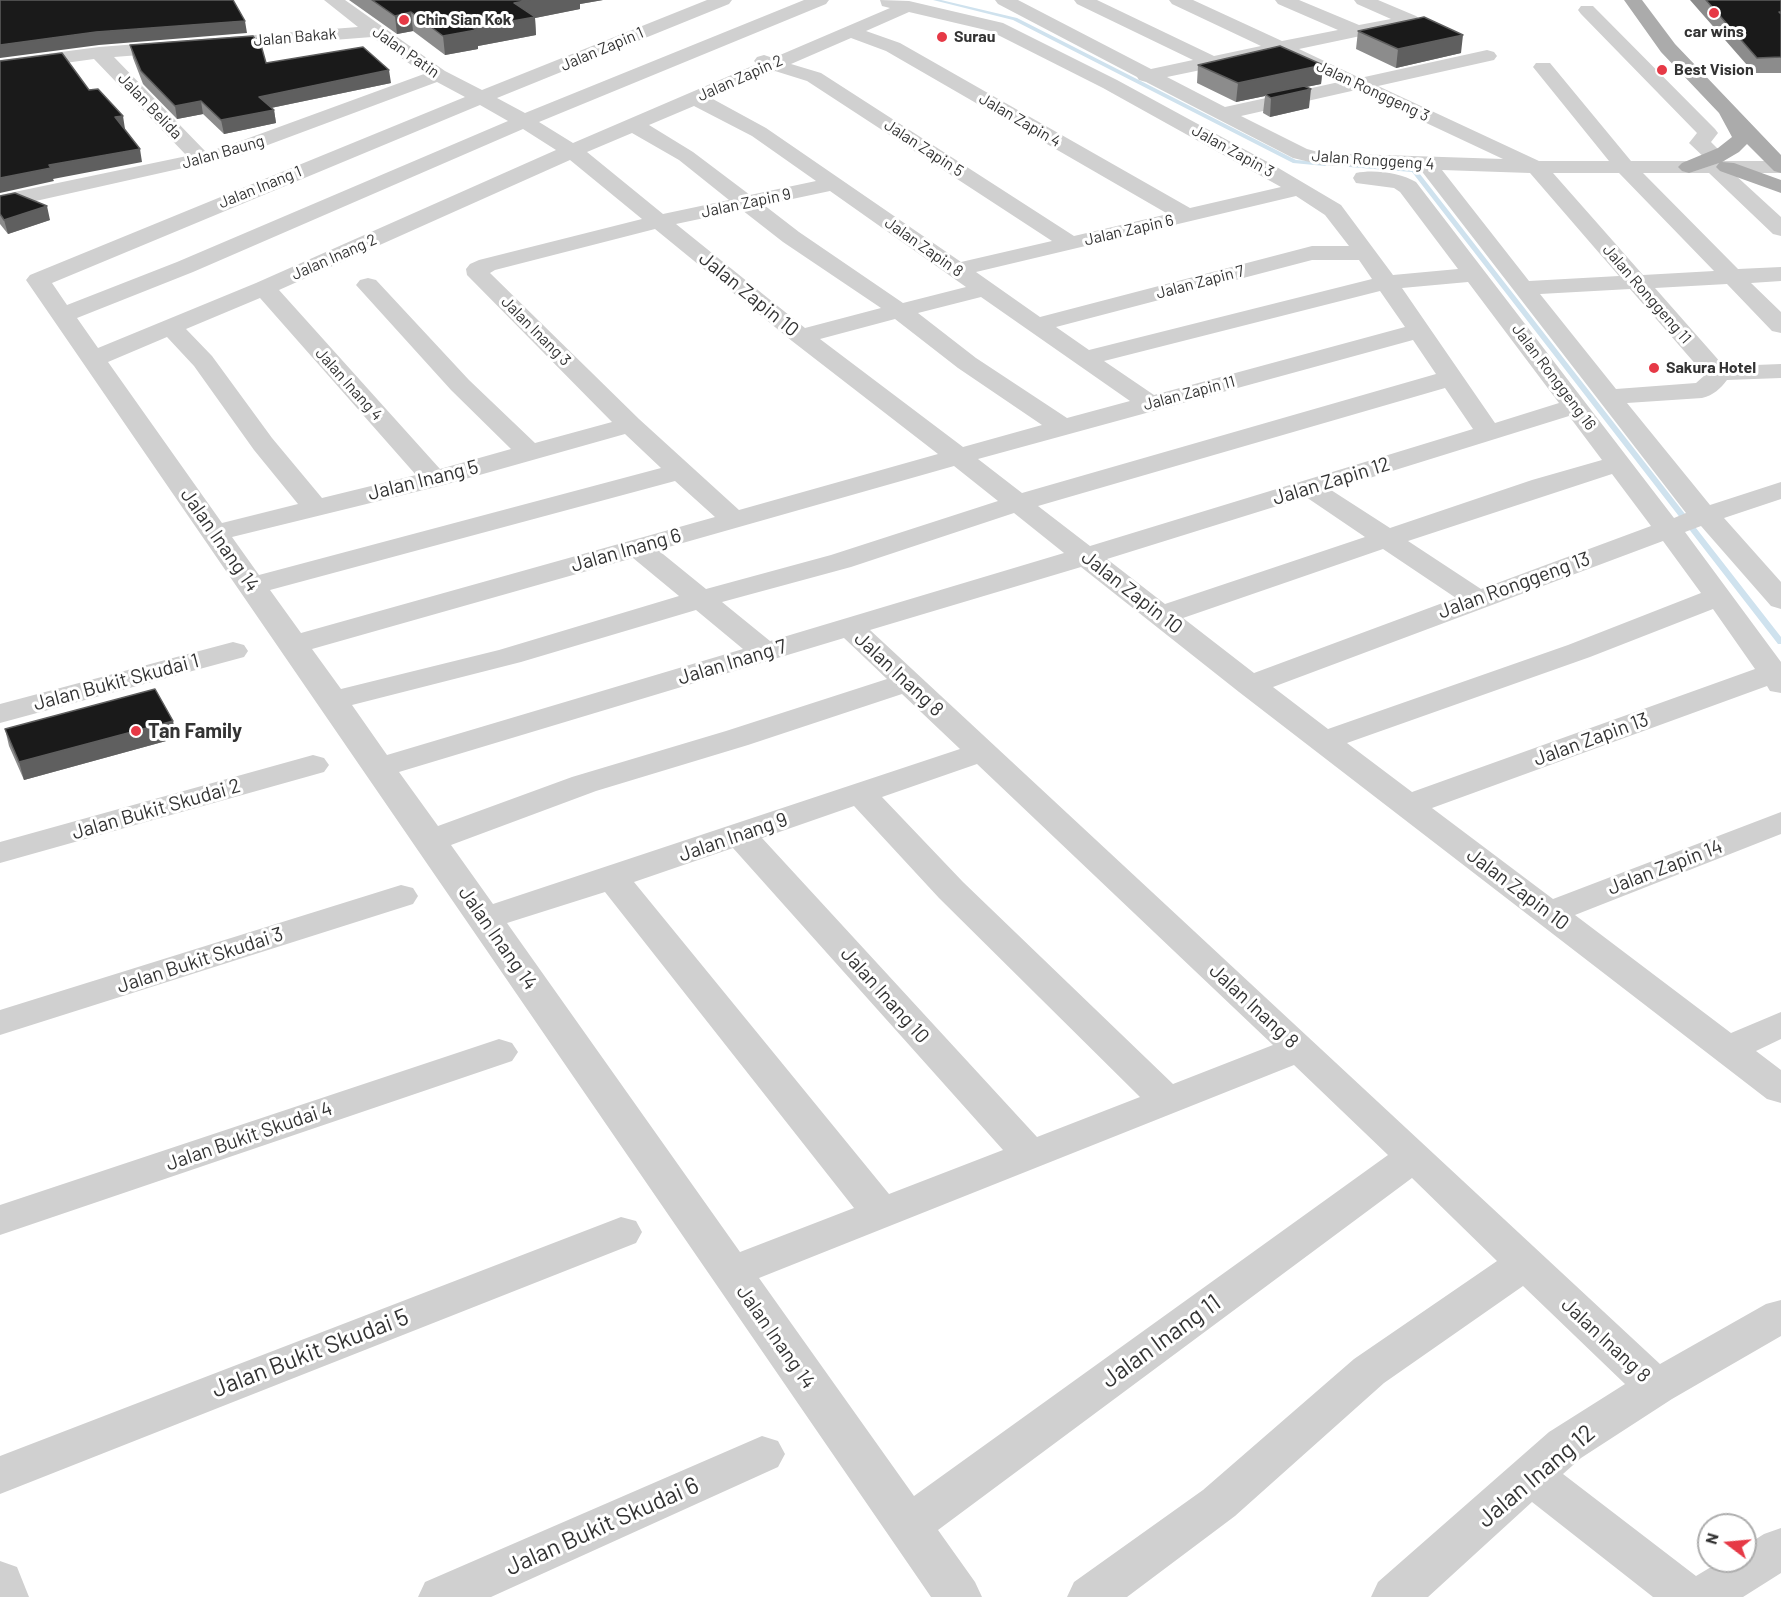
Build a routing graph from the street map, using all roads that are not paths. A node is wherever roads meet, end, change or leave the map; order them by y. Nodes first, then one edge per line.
1 (333, 0) edge
2 (723, 0) edge
3 (820, 0) edge
4 (880, 0) edge
5 (1083, 0) edge
6 (1284, 0) edge
7 (1363, 0) edge
8 (1633, 0) edge
9 (1186, 1) edge
10 (1042, 2) dead end
11 (1012, 4) edge
12 (909, 6) junction
13 (1587, 10) dead end
14 (1410, 20) junction
15 (1431, 29) edge
16 (647, 30) junction
17 (375, 31) junction
18 (849, 31) junction
19 (1356, 31) junction
20 (1462, 44) edge
21 (706, 48) junction
22 (1279, 48) junction
23 (1668, 48) junction
24 (1625, 50) junction
25 (99, 53) junction
26 (1211, 62) junction
27 (773, 64) junction
28 (0, 66) edge
29 (1543, 67) dead end
30 (1648, 74) junction
31 (1692, 74) junction
32 (438, 75) junction
33 (1146, 76) junction
34 (1726, 81) dead end
35 (1359, 85) junction
36 (695, 98) junction
37 (482, 99) junction
38 (1727, 113) junction
39 (1221, 114) junction
40 (524, 121) junction
41 (634, 125) junction
42 (1772, 131) edge
43 (572, 151) junction
44 (201, 159) junction
45 (1719, 164) junction
46 (1428, 165) junction
47 (1536, 167) junction
48 (1625, 167) junction
49 (1781, 167) edge
50 (1269, 170) junction
51 (834, 184) junction
52 (1781, 187) edge
53 (1300, 189) junction
54 (250, 191) junction
55 (0, 202) edge
56 (746, 203) junction
57 (308, 213) junction
58 (1188, 216) junction
59 (659, 221) junction
60 (1781, 229) edge
61 (375, 239) junction
62 (1070, 243) junction
63 (1366, 253) junction
64 (957, 270) junction
65 (1476, 274) junction
66 (1781, 274) edge
67 (1732, 276) junction
68 (38, 280) joint
69 (1636, 282) junction
70 (1386, 283) junction
71 (368, 285) dead end
72 (264, 288) junction
73 (1523, 288) junction
74 (985, 289) junction
75 (900, 311) junction
76 (63, 315) junction
77 (1036, 325) junction
78 (1781, 326) edge
79 (170, 327) junction
80 (1419, 331) junction
81 (801, 336) junction
82 (1085, 358) junction
83 (94, 359) junction
84 (1781, 370) edge
85 (1720, 372) junction
86 (1451, 378) junction
87 (1609, 397) junction
88 (1149, 403) junction
89 (1576, 406) junction
90 (630, 426) junction
91 (1062, 427) junction
92 (1488, 432) junction
93 (529, 452) junction
94 (959, 457) junction
95 (1619, 463) junction
96 (681, 471) junction
97 (434, 479) junction
98 (1310, 488) junction
99 (1781, 490) edge
100 (1018, 503) junction
101 (315, 507) junction
102 (1706, 515) junction
103 (734, 519) junction
104 (1668, 529) junction
105 (215, 533) junction
106 (1388, 540) junction
107 (637, 546) junction
108 (1086, 556) junction
109 (251, 585) junction
110 (1719, 596) junction
111 (1477, 598) junction
112 (698, 600) junction
113 (1781, 600) edge
114 (1162, 615) junction
115 (849, 627) junction
116 (293, 645) junction
117 (233, 651) dead end
118 (765, 652) junction
119 (1777, 679) edge
120 (908, 682) junction
121 (1250, 685) junction
122 (332, 701) junction
123 (0, 714) edge
124 (1323, 741) junction
125 (982, 752) junction
126 (313, 765) dead end
127 (379, 768) junction
128 (860, 793) junction
129 (1408, 805) junction
130 (1781, 822) edge
131 (740, 834) junction
132 (430, 841) junction
133 (0, 853) edge
134 (612, 878) junction
135 (401, 896) dead end
136 (1550, 913) junction
137 (484, 918) junction
138 (0, 1023) edge
139 (1781, 1024) edge
140 (1300, 1049) junction
141 (1728, 1049) junction
142 (499, 1052) dead end
143 (1781, 1090) edge
144 (1168, 1102) junction
145 (1031, 1155) junction
146 (1413, 1157) junction
147 (882, 1214) junction
148 (0, 1220) edge
149 (621, 1232) dead end
150 (1525, 1263) junction
151 (730, 1272) junction
152 (1781, 1316) edge
153 (1656, 1387) junction
154 (762, 1454) dead end
155 (0, 1475) edge
156 (1532, 1476) junction
157 (908, 1526) junction
158 (1781, 1548) edge
159 (0, 1581) edge
160 (5, 1597) edge
161 (442, 1597) edge
162 (958, 1597) edge
163 (1090, 1597) edge
164 (1395, 1597) edge
165 (1688, 1597) edge
166 (1703, 1597) edge

1 - 17 street, Jalan Patin
2 - 16 street, Jalan Zapin 1
3 - 21 street
4 - 12 street, Jalan Zapin 3
5 - 26 street
6 - 19 street
7 - 14 street
8 - 23 main road
9 - 22 street, Jalan Ronggeng 3
10 - 11 street
11 - 33 street, Jalan Ronggeng 4
12 - 18 street, Jalan Zapin 2
12 - 50 street, Jalan Zapin 3
13 - 24 street
14 - 15 street
14 - 19 street
16 - 21 street, Jalan Zapin 5
16 - 37 street, Jalan Zapin 1
17 - 25 street, Jalan Bakak
17 - 32 street, Jalan Patin
18 - 27 street, Jalan Zapin 2
18 - 58 street, Jalan Zapin 4
19 - 22 street
20 - 35 street
21 - 27 street, Jalan Zapin 5
21 - 40 street
22 - 26 street
22 - 35 street, Jalan Ronggeng 3
23 - 24 street
23 - 31 main road
24 - 30 street
25 - 28 street, Jalan Bakak
25 - 44 street, Jalan Belida
26 - 33 street
27 - 36 street, Jalan Zapin 2
27 - 62 street, Jalan Zapin 5
29 - 48 street
30 - 31 street
30 - 45 street
31 - 38 main road
32 - 37 street, Jalan Patin
32 - 44 street, Jalan Baung
33 - 39 street, Jalan Ronggeng 4
34 - 42 main road
35 - 39 street
35 - 47 street, Jalan Ronggeng 3
36 - 41 street, Jalan Zapin 2
36 - 51 street, Jalan Zapin 8
37 - 40 street, Jalan Zapin 10
37 - 54 street, Jalan Inang 1
38 - 45 main road
38 - 49 main road
39 - 46 street, Jalan Ronggeng 4
40 - 43 street, Jalan Zapin 10
40 - 57 street
41 - 43 street, Jalan Zapin 2
41 - 56 street
43 - 59 street, Jalan Zapin 10
43 - 61 street, Jalan Inang 2
44 - 55 street, Jalan Baung
45 - 48 street, Jalan Ronggeng 4
45 - 49 street, Jalan Ronggeng 4
45 - 52 main road
45 - 60 street
46 - 47 street, Jalan Ronggeng 4
46 - 73 street, Jalan Ronggeng 16
47 - 48 street, Jalan Ronggeng 4
47 - 69 street, Jalan Ronggeng 11
48 - 67 street
50 - 53 street, Jalan Zapin 3
50 - 65 street, Jalan Ronggeng 16
51 - 56 street, Jalan Zapin 9
51 - 64 street, Jalan Zapin 8
53 - 58 street, Jalan Zapin 6
53 - 63 street, Jalan Zapin 3
54 - 57 street
54 - 68 street, Jalan Inang 1
56 - 59 street, Jalan Zapin 9
56 - 75 street
57 - 61 street
57 - 76 street
58 - 62 street, Jalan Zapin 6
59 - 81 street, Jalan Zapin 10
59 - 90 street, Jalan Inang 3
61 - 72 street, Jalan Inang 2
62 - 64 street, Jalan Zapin 6
63 - 70 street, Jalan Zapin 3
63 - 77 street, Jalan Zapin 7
64 - 74 street, Jalan Zapin 8
65 - 70 street
65 - 89 street, Jalan Ronggeng 16
66 - 67 street
67 - 69 street
67 - 78 street
68 - 76 street, Jalan Inang 14
69 - 73 street
69 - 85 street, Jalan Ronggeng 11
70 - 80 street, Jalan Zapin 3
70 - 82 street
71 - 93 street
72 - 79 street, Jalan Inang 2
72 - 97 street, Jalan Inang 4
73 - 87 street, Jalan Ronggeng 16
74 - 75 street
74 - 77 street, Jalan Zapin 8
75 - 81 street
75 - 91 street
76 - 83 street, Jalan Inang 14
77 - 82 street, Jalan Zapin 8
79 - 83 street, Jalan Inang 2
79 - 101 street
80 - 86 street, Jalan Zapin 3
80 - 88 street, Jalan Zapin 11
81 - 94 street, Jalan Zapin 10
82 - 88 street, Jalan Zapin 8
83 - 105 street, Jalan Inang 14
84 - 85 street
85 - 87 street
86 - 92 street, Jalan Zapin 3
86 - 100 street
87 - 102 street, Jalan Ronggeng 16
88 - 91 street, Jalan Zapin 11
89 - 92 street, Jalan Zapin 12
89 - 95 street, Jalan Ronggeng 16
90 - 93 street, Jalan Inang 5
90 - 96 street, Jalan Inang 3
91 - 94 street, Jalan Zapin 11
92 - 98 street, Jalan Zapin 12
93 - 97 street, Jalan Inang 5
94 - 100 street, Jalan Zapin 10
94 - 103 street, Jalan Inang 6
95 - 104 street, Jalan Ronggeng 16
95 - 106 street
96 - 103 street, Jalan Inang 3
96 - 109 street
97 - 101 street, Jalan Inang 5
98 - 106 street
98 - 108 street, Jalan Zapin 12
99 - 102 street, Jalan Ronggeng 13
100 - 108 street, Jalan Zapin 10
100 - 112 street
101 - 105 street, Jalan Inang 5
102 - 104 street, Jalan Ronggeng 13
102 - 113 street, Jalan Ronggeng 16
103 - 107 street, Jalan Inang 6
104 - 110 street, Jalan Ronggeng 16
104 - 111 street, Jalan Ronggeng 13
105 - 109 street, Jalan Inang 14
106 - 111 street
106 - 114 street
107 - 112 street
107 - 116 street, Jalan Inang 6
108 - 114 street, Jalan Zapin 10
108 - 115 street, Jalan Inang 7
109 - 116 street, Jalan Inang 14
110 - 119 street, Jalan Ronggeng 16
110 - 124 street
111 - 121 street, Jalan Ronggeng 13
112 - 118 street
112 - 122 street
114 - 121 street, Jalan Zapin 10
115 - 118 street, Jalan Inang 7
115 - 120 street, Jalan Inang 8
116 - 122 street, Jalan Inang 14
117 - 123 street, Jalan Bukit Skudai 1
118 - 127 street, Jalan Inang 7
119 - 129 street, Jalan Zapin 13
120 - 125 street, Jalan Inang 8
120 - 132 street
121 - 124 street, Jalan Zapin 10
122 - 127 street, Jalan Inang 14
124 - 129 street, Jalan Zapin 10
125 - 128 street, Jalan Inang 9
125 - 140 street, Jalan Inang 8
126 - 133 street, Jalan Bukit Skudai 2
127 - 132 street, Jalan Inang 14
128 - 131 street, Jalan Inang 9
128 - 144 street
129 - 136 street, Jalan Zapin 10
130 - 136 street, Jalan Zapin 14
131 - 134 street, Jalan Inang 9
131 - 145 street, Jalan Inang 10
132 - 137 street, Jalan Inang 14
134 - 137 street, Jalan Inang 9
134 - 147 street
135 - 138 street, Jalan Bukit Skudai 3
136 - 141 street, Jalan Zapin 10
137 - 151 street, Jalan Inang 14
139 - 141 street
140 - 144 street
140 - 146 street, Jalan Inang 8
141 - 143 street, Jalan Zapin 10
142 - 148 street, Jalan Bukit Skudai 4
144 - 145 street
145 - 147 street
146 - 150 street, Jalan Inang 8
146 - 157 street, Jalan Inang 11
147 - 151 street
149 - 155 street, Jalan Bukit Skudai 5
150 - 153 street, Jalan Inang 8
150 - 163 street
151 - 157 street, Jalan Inang 14
152 - 153 street, Jalan Inang 12
153 - 156 street, Jalan Inang 12
154 - 161 street, Jalan Bukit Skudai 6
156 - 164 street, Jalan Inang 12
156 - 165 street
157 - 162 street, Jalan Inang 14
158 - 166 street
159 - 160 street

